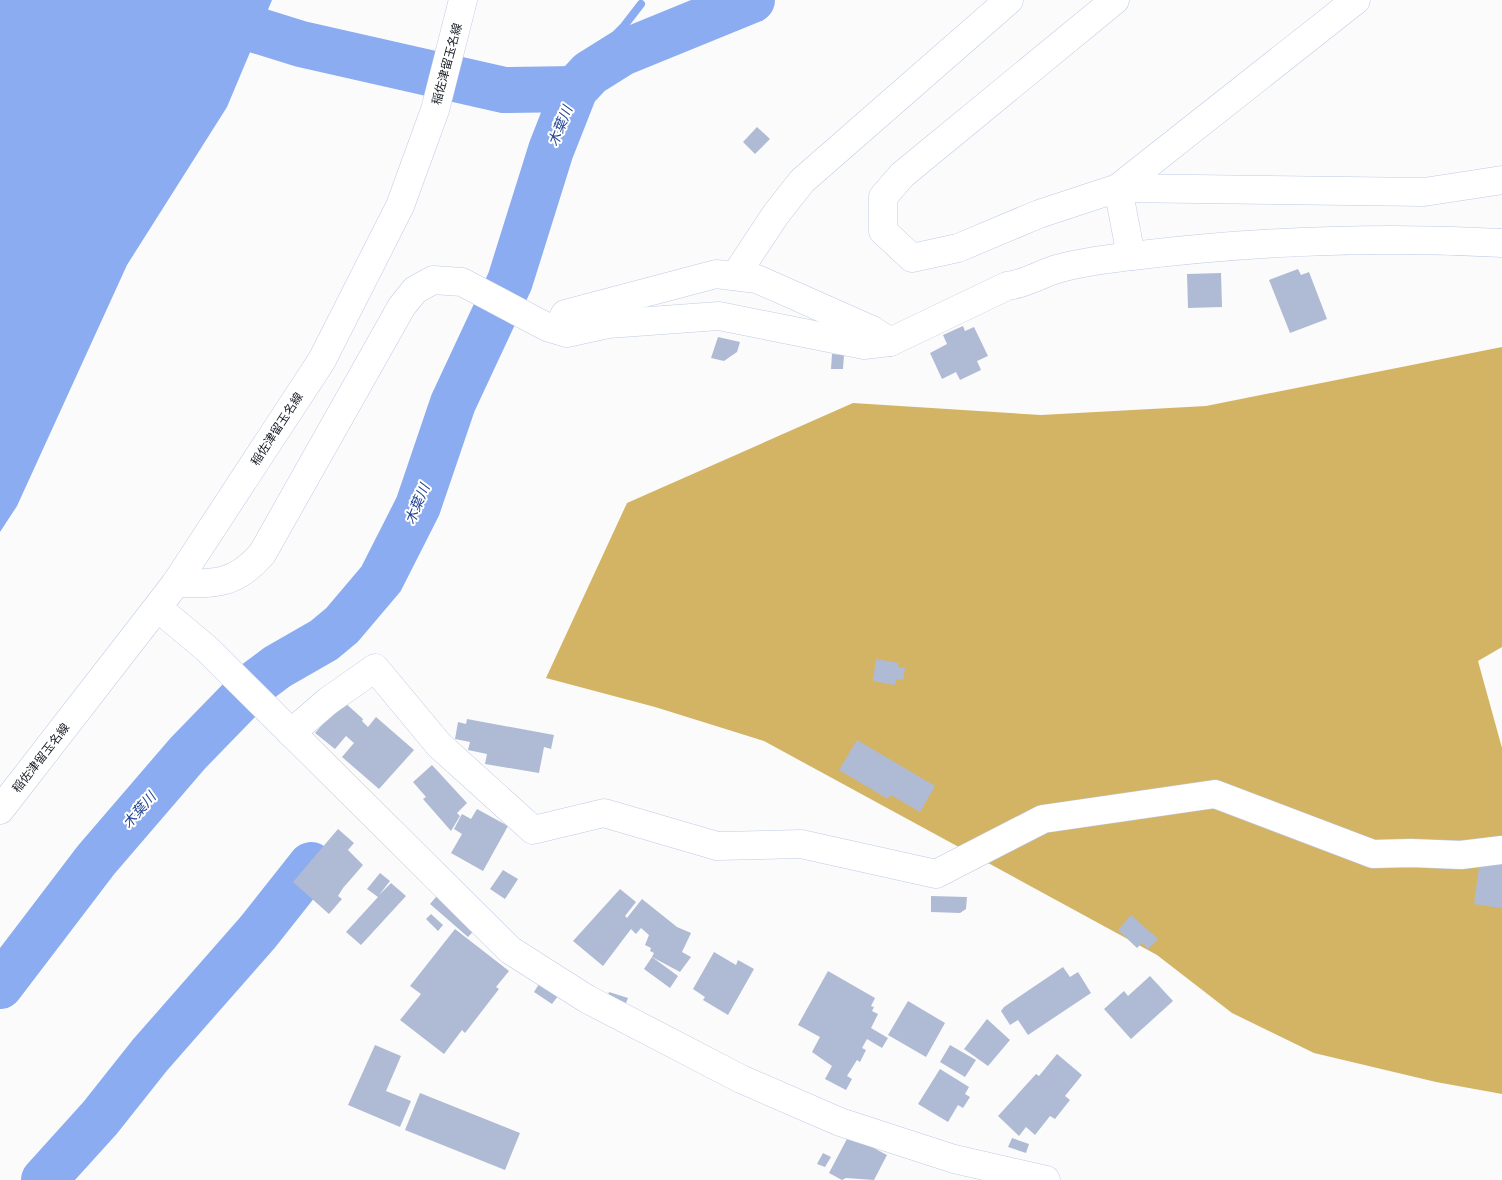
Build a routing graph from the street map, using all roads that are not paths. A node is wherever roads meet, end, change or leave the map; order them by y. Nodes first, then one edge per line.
1 (464, 0) edge
2 (1009, 0) edge
3 (1115, 0) edge
4 (1356, 0) edge
5 (1502, 180) edge
6 (1118, 188) junction
7 (1502, 243) edge
8 (1131, 256) junction
9 (735, 276) junction
10 (552, 328) junction
11 (890, 342) junction
12 (176, 583) junction
13 (158, 608) junction
14 (291, 733) junction
15 (0, 810) edge
16 (1502, 850) edge
17 (971, 1171) edge
18 (1046, 1180) edge

1 - 12 street, 稲佐津留玉名線
2 - 9 street
3 - 6 street
4 - 6 street
5 - 6 street
6 - 8 street
7 - 8 street
8 - 11 street
9 - 10 street
9 - 11 street
10 - 11 street
10 - 12 street
12 - 13 street, 稲佐津留玉名線
13 - 14 street
13 - 15 street, 稲佐津留玉名線
14 - 16 street
14 - 17 street
17 - 18 street

